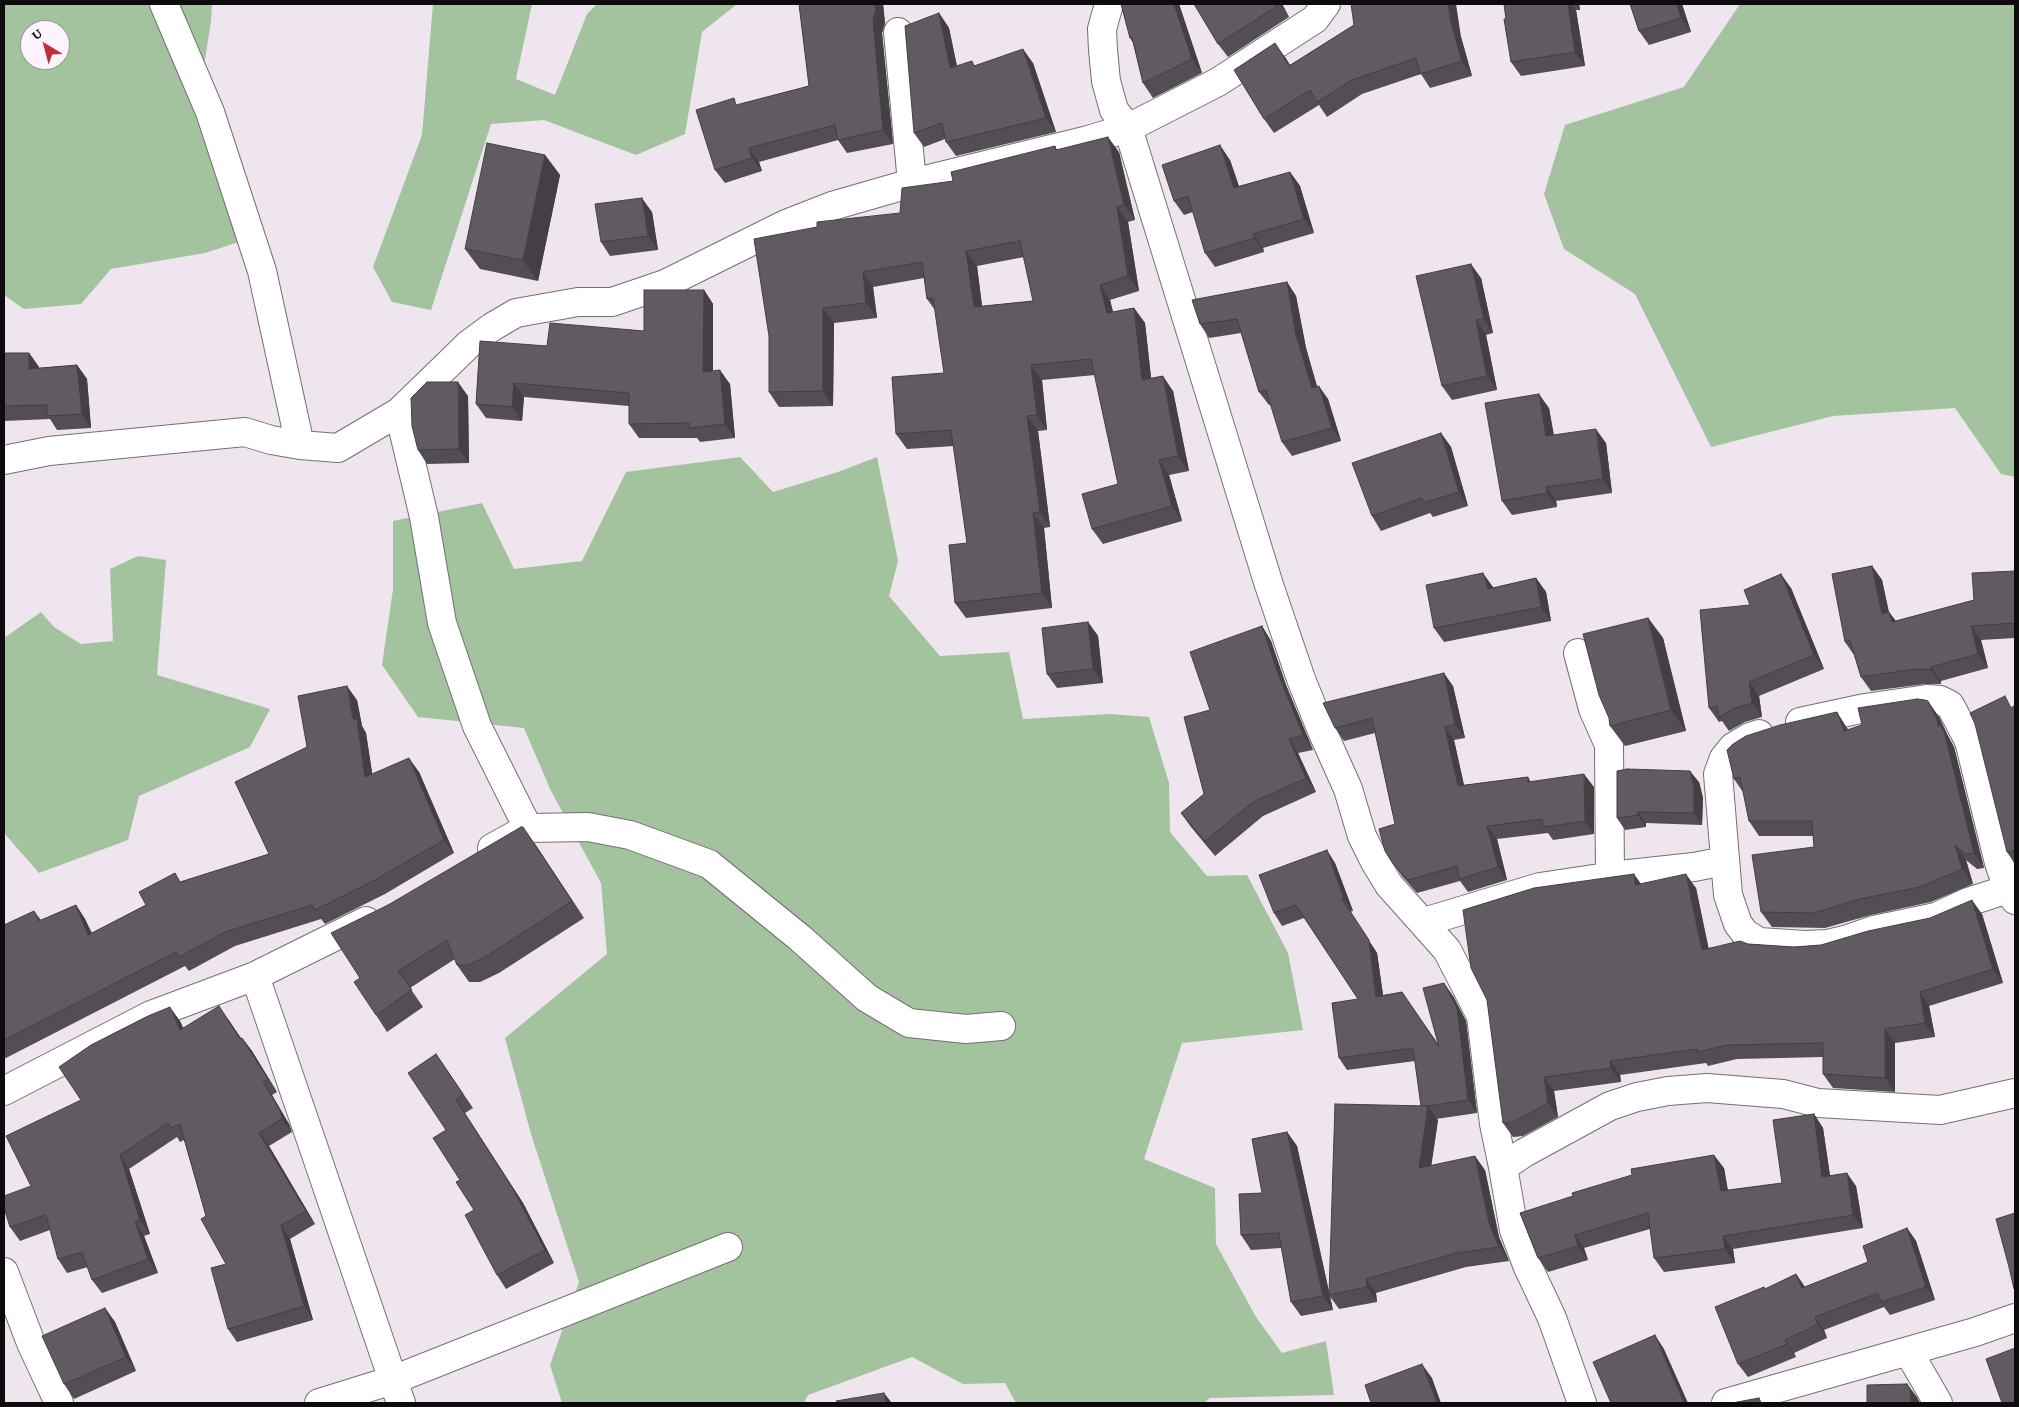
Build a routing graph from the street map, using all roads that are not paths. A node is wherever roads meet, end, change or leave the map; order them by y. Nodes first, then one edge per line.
1 (164, 4) edge
2 (1109, 4) edge
3 (1326, 4) edge
4 (898, 32) dead end
5 (1128, 128) junction
6 (912, 183) junction
7 (399, 412) junction
8 (300, 445) junction
9 (4, 460) edge
10 (1578, 653) dead end
11 (528, 828) junction
12 (475, 859) edge
13 (1725, 861) junction
14 (1610, 876) junction
15 (2011, 895) edge
16 (392, 908) edge
17 (1424, 922) junction
18 (256, 976) junction
19 (1001, 1026) dead end
20 (4, 1091) edge
21 (2015, 1093) edge
22 (1502, 1168) junction
23 (728, 1248) dead end
24 (5, 1281) edge
25 (2015, 1318) edge
26 (1908, 1351) junction
27 (397, 1392) edge
28 (59, 1403) edge
29 (319, 1403) edge
30 (1582, 1403) edge
31 (1726, 1403) edge
32 (1938, 1403) edge

1 - 8 street
2 - 5 street
3 - 5 street
4 - 6 street
5 - 6 street
5 - 17 street
6 - 7 street
7 - 8 street
7 - 11 street
8 - 9 street
10 - 14 street
11 - 12 street
11 - 19 street
13 - 14 street
13 - 15 street
13 - 15 street
14 - 17 street
16 - 18 street
17 - 22 street
18 - 20 street
18 - 27 street
21 - 22 street
22 - 30 street
23 - 27 street
24 - 28 street
25 - 26 street
26 - 31 street
26 - 32 street
27 - 29 street

